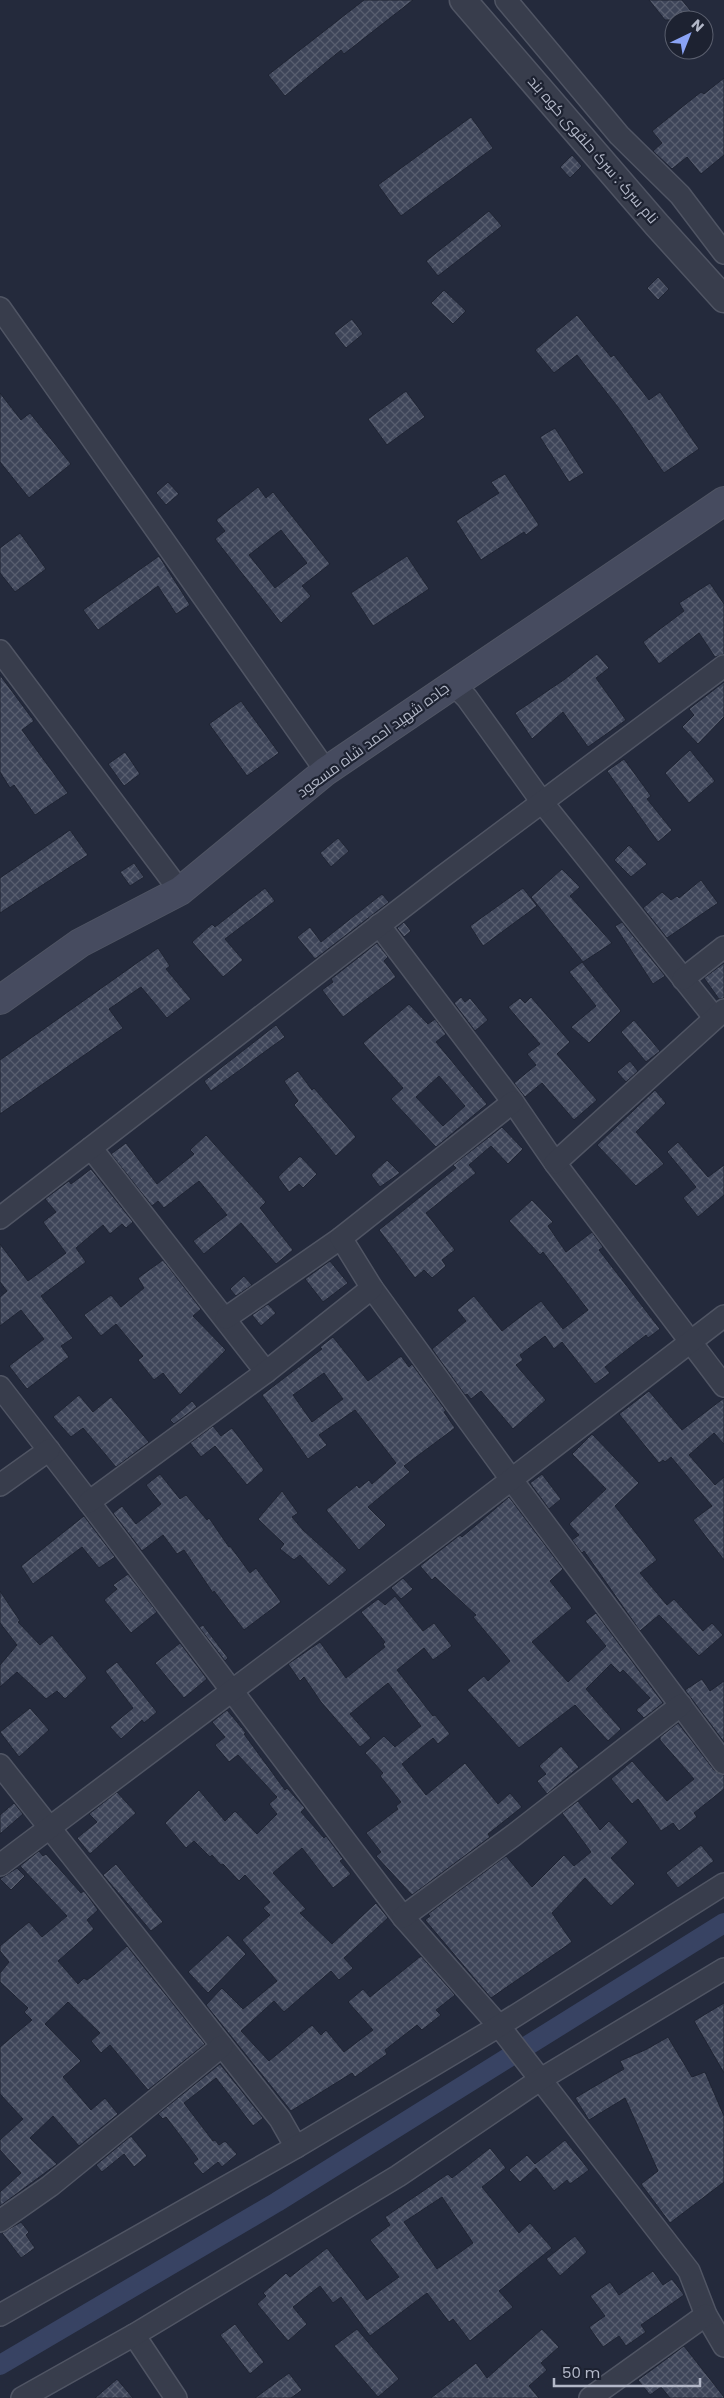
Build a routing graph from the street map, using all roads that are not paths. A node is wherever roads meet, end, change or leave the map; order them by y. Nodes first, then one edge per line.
1 (463, 0) edge
2 (506, 0) edge
3 (724, 253) edge
4 (724, 299) edge
5 (0, 308) edge
6 (724, 501) edge
7 (0, 651) edge
8 (724, 666) edge
9 (452, 683) junction
10 (326, 771) junction
11 (542, 802) junction
12 (180, 891) junction
13 (380, 925) junction
14 (724, 947) edge
15 (683, 979) junction
16 (0, 1000) edge
17 (719, 1014) edge
18 (513, 1102) junction
19 (91, 1148) junction
20 (555, 1163) junction
21 (0, 1218) edge
22 (341, 1238) junction
23 (372, 1288) junction
24 (724, 1316) edge
25 (226, 1318) junction
26 (690, 1342) junction
27 (266, 1372) junction
28 (724, 1386) edge
29 (0, 1387) edge
30 (49, 1450) junction
31 (511, 1479) junction
32 (0, 1485) edge
33 (89, 1502) junction
34 (230, 1691) junction
35 (681, 1705) junction
36 (722, 1756) edge
37 (0, 1765) edge
38 (50, 1830) junction
39 (0, 1865) edge
40 (724, 1884) edge
41 (403, 1917) junction
42 (724, 1968) edge
43 (505, 2034) junction
44 (222, 2046) junction
45 (541, 2079) junction
46 (296, 2147) junction
47 (0, 2220) edge
48 (0, 2315) edge
49 (706, 2315) junction
50 (134, 2335) junction
51 (724, 2346) edge
52 (22, 2398) edge
53 (176, 2398) edge
54 (590, 2398) edge

1 - 4 street, نام سرک : سرک حلقوی کوه بند
2 - 3 street
5 - 10 street
6 - 9 main road, جاده شهيد احمد شاه مسعود
7 - 12 street
8 - 11 street
9 - 10 main road, جاده شهيد احمد شاه مسعود
9 - 11 street
10 - 12 main road, جاده شهيد احمد شاه مسعود
11 - 13 street
11 - 15 street
12 - 16 main road, جاده شهيد احمد شاه مسعود
13 - 18 street
13 - 19 street
14 - 15 street
15 - 17 street
17 - 20 street
18 - 20 street
18 - 22 street
19 - 21 street
19 - 25 street
20 - 26 street
22 - 23 street
22 - 25 street
23 - 27 street
23 - 31 street
24 - 26 street
25 - 27 street
26 - 28 street
26 - 31 street
27 - 33 street
29 - 30 street
30 - 32 street
30 - 33 street
31 - 34 street
31 - 35 street
33 - 34 street
34 - 38 street
34 - 41 street
35 - 36 street
35 - 41 street
37 - 38 street
38 - 39 street
38 - 44 street
40 - 43 street
41 - 43 street
42 - 45 street
43 - 45 street
43 - 46 street
44 - 46 street
44 - 47 street
45 - 49 street
45 - 50 street
46 - 48 street
49 - 51 street
49 - 54 street
50 - 52 street
50 - 53 street

